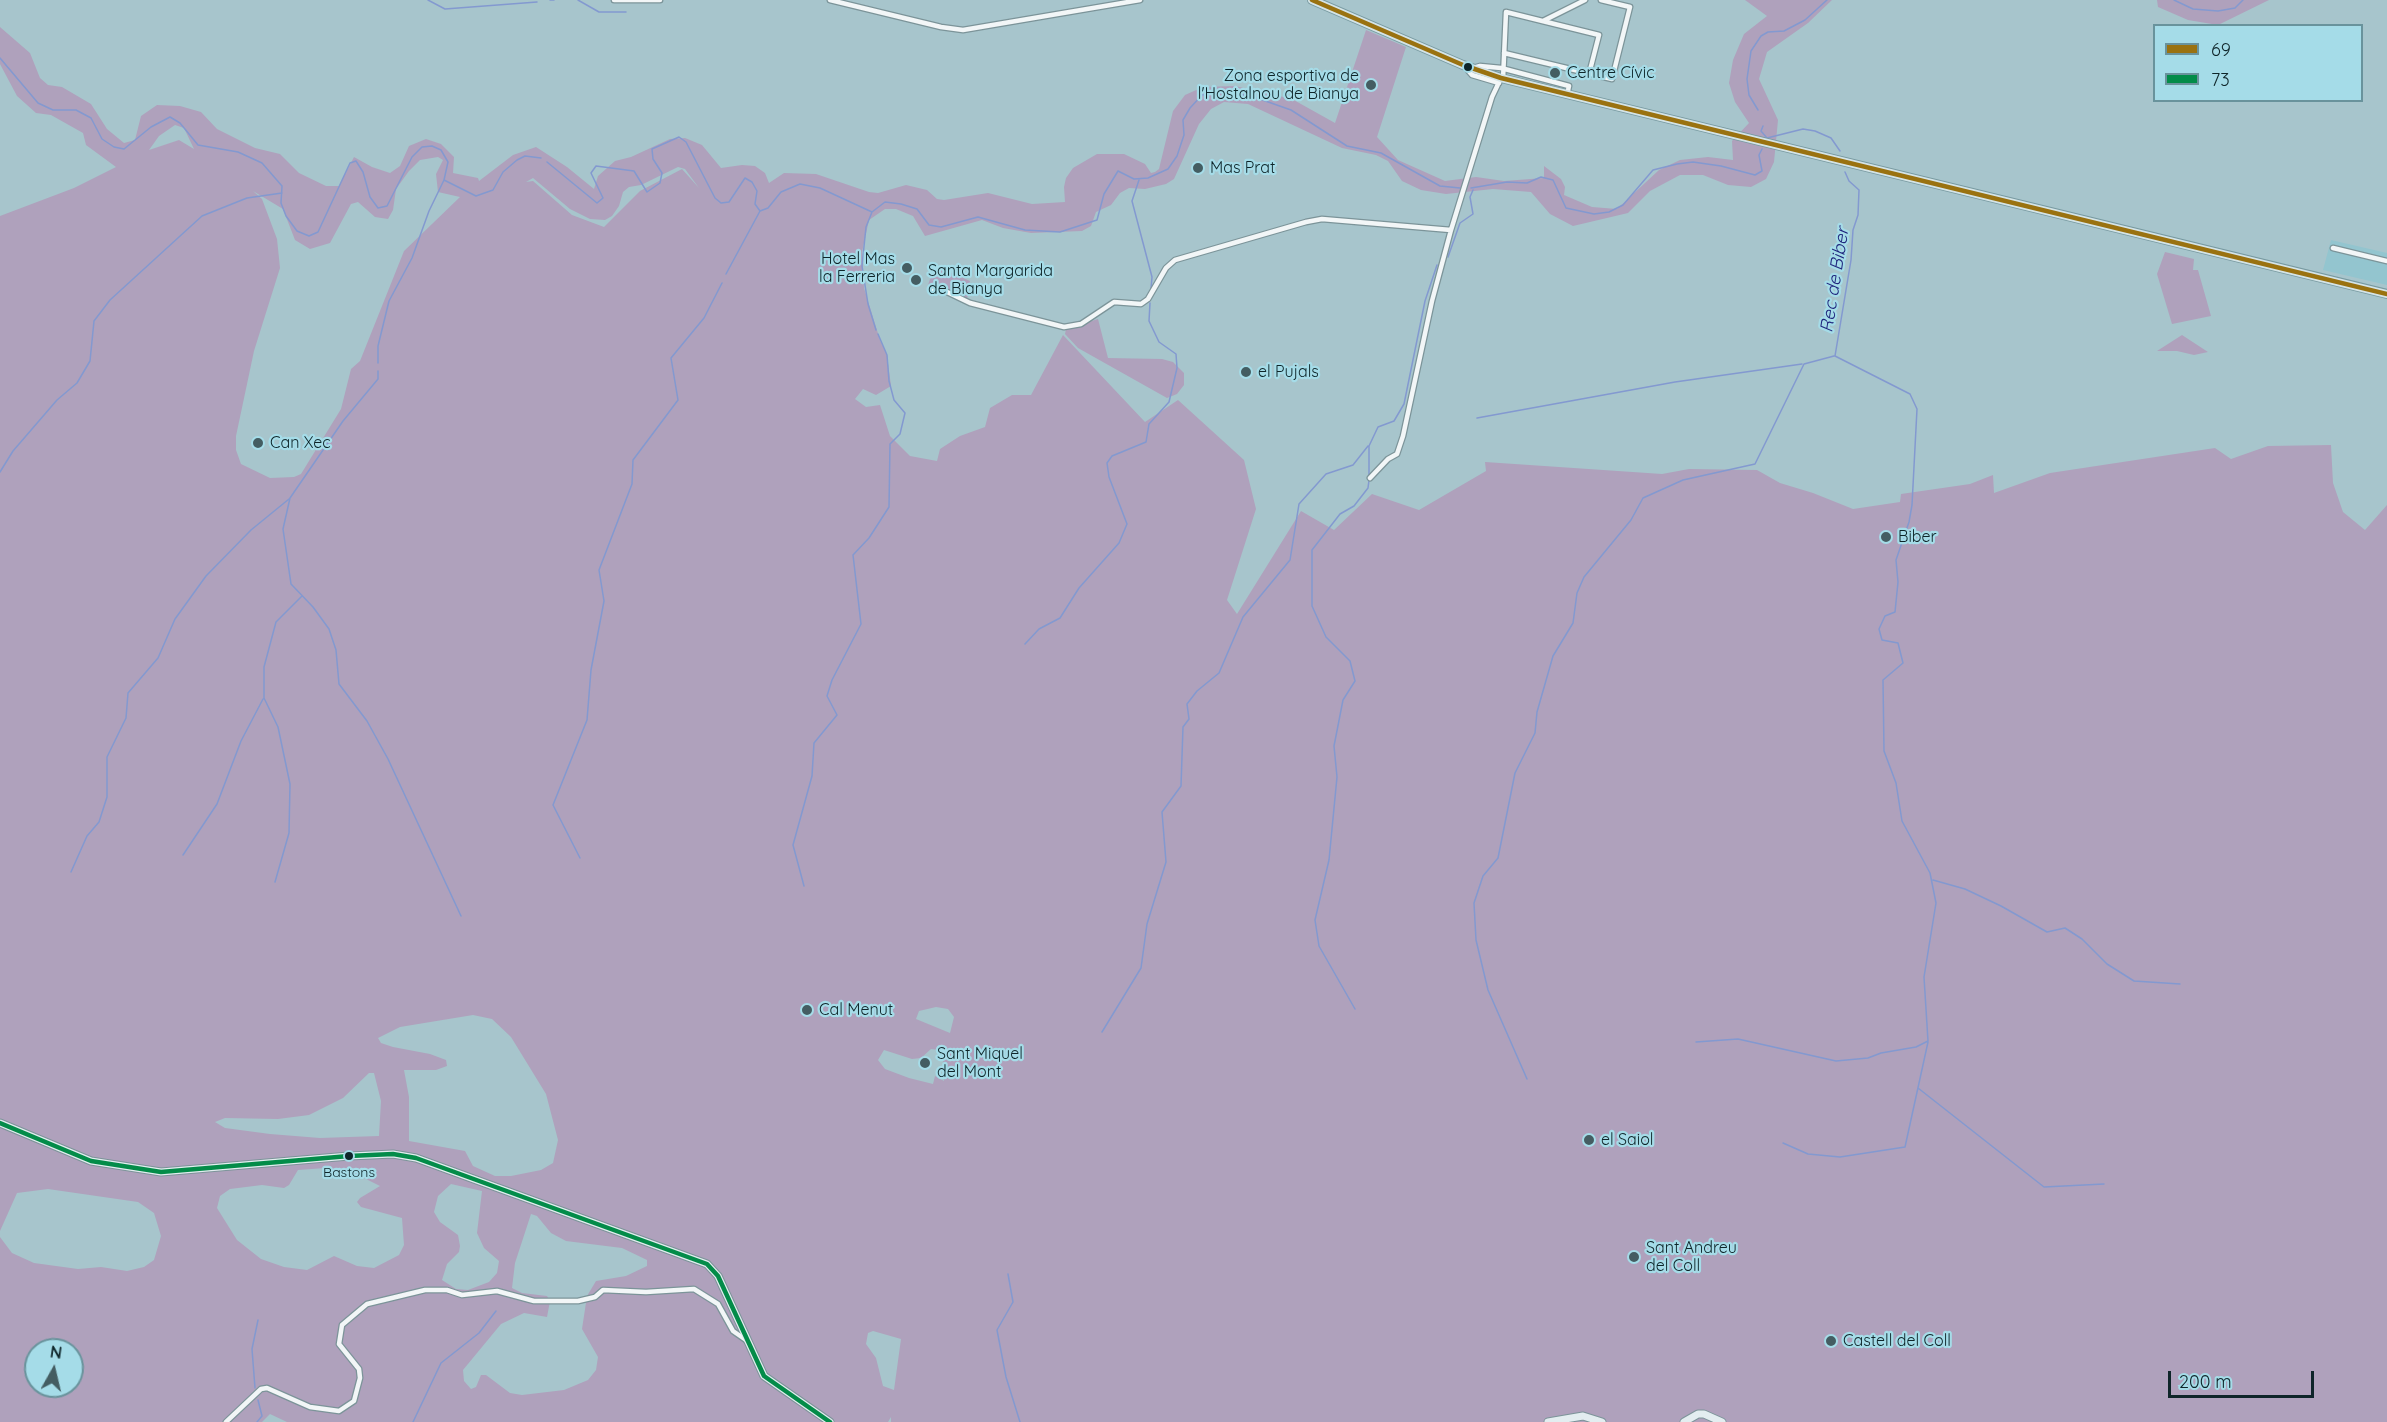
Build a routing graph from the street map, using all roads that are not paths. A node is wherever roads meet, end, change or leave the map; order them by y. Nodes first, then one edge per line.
1 (614, 0) edge
2 (660, 0) edge
3 (830, 0) edge
4 (1140, 0) edge
5 (1312, 0) edge
6 (1585, 0) edge
7 (1601, 0) edge
8 (1543, 21) junction
9 (1504, 53) junction
10 (1503, 60) junction
11 (1463, 65) junction
12 (1504, 69) junction
13 (1589, 74) junction
14 (1499, 77) junction
15 (1567, 94) junction
16 (1451, 230) junction
17 (2333, 248) dead end
18 (2387, 261) edge
19 (934, 290) dead end
20 (2387, 294) edge
21 (1370, 478) dead end
22 (0, 1123) edge
23 (746, 1340) junction
24 (226, 1422) edge
25 (830, 1422) edge
26 (1548, 1422) edge
27 (1602, 1422) edge
28 (1684, 1422) edge
29 (1722, 1422) edge

1 - 2 street
3 - 4 street
5 - 11 main road
6 - 8 street
7 - 13 street
8 - 9 street
8 - 13 street
9 - 10 street
9 - 13 street
10 - 12 street
10 - 14 street
11 - 14 main road
11 - 14 street
12 - 14 street
12 - 14 street
12 - 15 street
14 - 15 main road
14 - 16 street
15 - 20 main road
16 - 19 street
16 - 21 street
17 - 18 street
22 - 23 main road
23 - 24 street
23 - 25 main road
26 - 27 main road
28 - 29 main road

